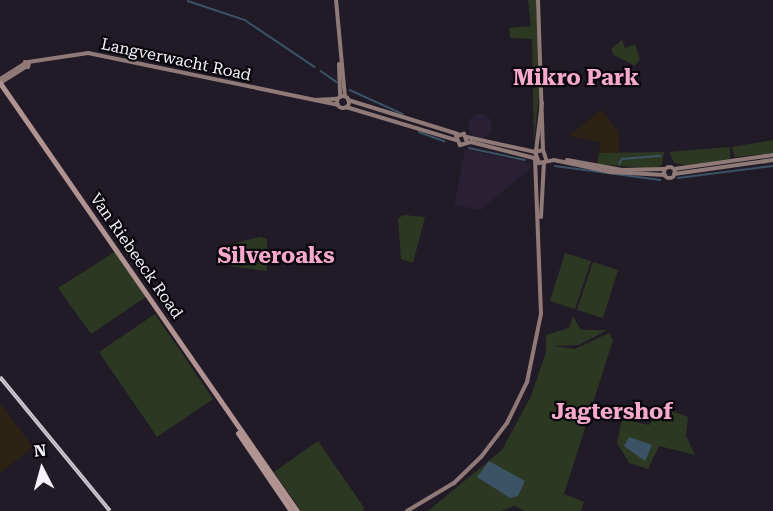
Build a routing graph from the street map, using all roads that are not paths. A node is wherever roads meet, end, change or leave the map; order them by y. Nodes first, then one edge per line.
1 (336, 0) edge
2 (538, 0) edge
3 (1, 80) edge
4 (543, 89) junction
5 (343, 98) junction
6 (306, 100) junction
7 (338, 105) junction
8 (346, 107) junction
9 (458, 134) junction
10 (456, 140) junction
11 (467, 140) junction
12 (536, 151) junction
13 (773, 155) edge
14 (545, 156) junction
15 (535, 160) junction
16 (773, 160) edge
17 (664, 169) junction
18 (674, 171) junction
19 (665, 175) junction
20 (541, 218) junction
21 (226, 410) junction
22 (291, 511) edge
23 (297, 511) edge
24 (407, 511) edge

1 - 5 street
2 - 4 street
3 - 6 street, Langverwacht Road
3 - 21 main road, Van Riebeeck Road
4 - 12 street
4 - 14 street
5 - 6 street, Langverwacht Road
5 - 7 street
5 - 8 street
5 - 9 street, Langverwacht Road
6 - 7 street, Langverwacht Road
7 - 8 street, Langverwacht Road
8 - 10 street
9 - 10 street
9 - 11 street, Langverwacht Road
10 - 11 street
11 - 12 street
11 - 15 street
12 - 14 street
12 - 15 street
13 - 18 street
14 - 15 street
14 - 17 street
14 - 19 street
14 - 20 street
15 - 20 street
16 - 18 street
17 - 18 street
17 - 19 street
18 - 19 street
20 - 24 street
21 - 22 main road, Van Riebeeck Road
21 - 23 main road, Van Riebeeck Road

